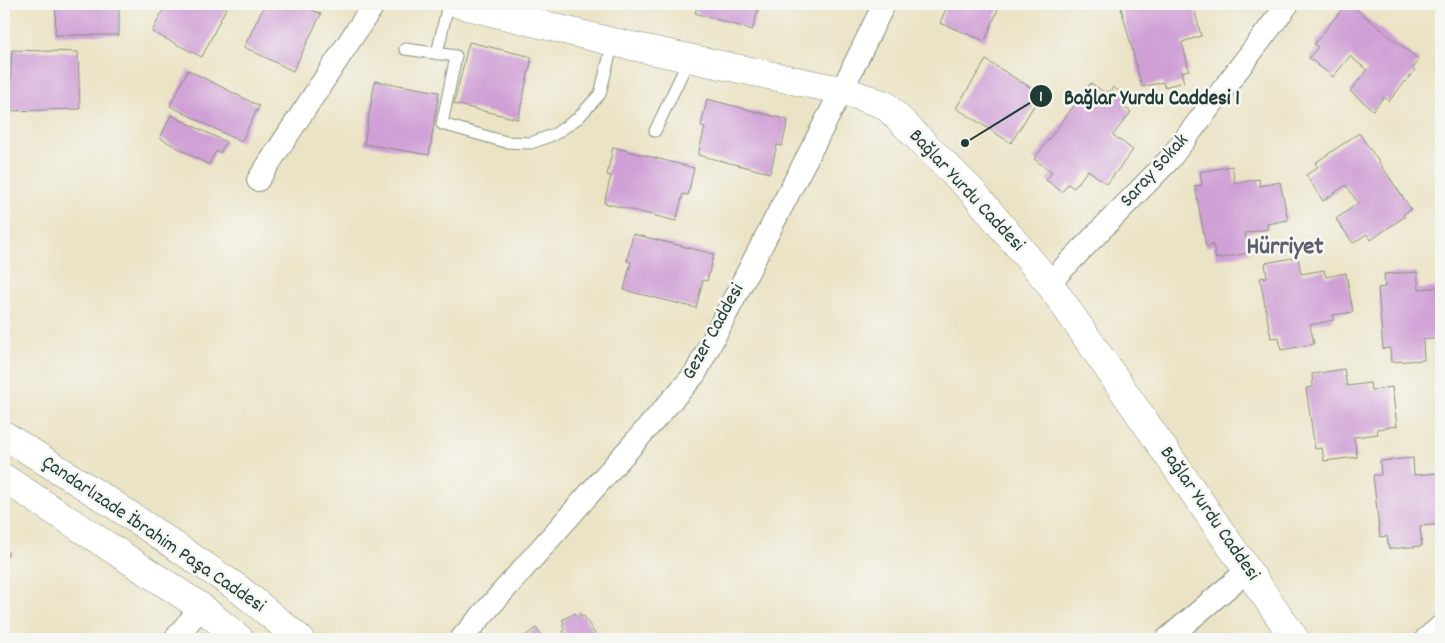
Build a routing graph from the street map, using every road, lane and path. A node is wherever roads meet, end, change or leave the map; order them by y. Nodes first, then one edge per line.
1 (374, 4) edge
2 (448, 4) edge
3 (459, 4) edge
4 (884, 4) edge
5 (1288, 4) edge
6 (613, 42) junction
7 (406, 49) dead end
8 (437, 54) junction
9 (690, 59) junction
10 (842, 90) junction
11 (656, 131) dead end
12 (258, 180) dead end
13 (1049, 283) junction
14 (4, 435) edge
15 (4, 478) edge
16 (1248, 570) junction
17 (201, 607) junction
18 (1441, 626) edge
19 (176, 639) edge
20 (240, 639) edge
21 (300, 639) edge
22 (461, 639) edge
23 (1167, 639) edge
24 (1295, 639) edge
25 (1426, 639) edge

1 - 12 street
2 - 8 lane
3 - 6 street, Bağlar Yurdu Caddesi
4 - 10 street, Gezer Caddesi
5 - 13 street, Saray Sokak
6 - 8 lane
6 - 9 street, Bağlar Yurdu Caddesi
7 - 8 lane
9 - 10 street, Bağlar Yurdu Caddesi
9 - 11 lane
10 - 13 street, Bağlar Yurdu Caddesi
10 - 22 street, Gezer Caddesi
13 - 16 street, Bağlar Yurdu Caddesi
14 - 21 street, Çandarlızade İbrahim Paşa Caddesi
15 - 17 street, Çandarlızade İbrahim Paşa Caddesi
16 - 23 street
16 - 24 street, Bağlar Yurdu Caddesi
17 - 19 street
17 - 20 street, Çandarlızade İbrahim Paşa Caddesi
18 - 25 street

